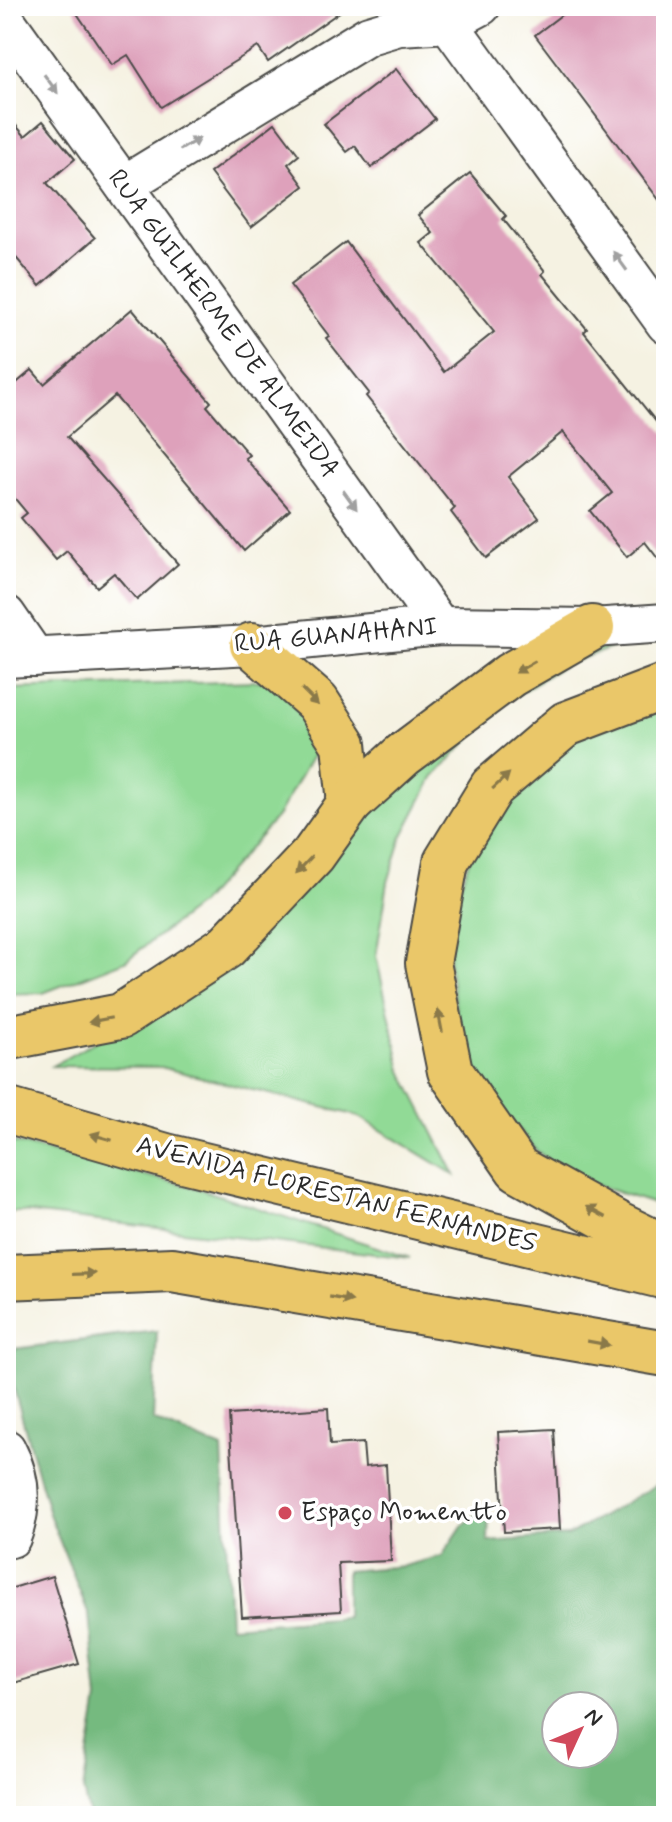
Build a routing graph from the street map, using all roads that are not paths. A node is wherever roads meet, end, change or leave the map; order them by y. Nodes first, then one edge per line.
1 (455, 12) edge
2 (6, 21) edge
3 (124, 185) junction
4 (666, 324) edge
5 (6, 615) edge
6 (666, 623) edge
7 (440, 626) junction
8 (592, 628) junction
9 (252, 645) junction
10 (20, 658) edge
11 (666, 686) edge
12 (350, 803) junction
13 (6, 1038) edge
14 (6, 1110) edge
15 (666, 1248) edge
16 (6, 1277) edge
17 (666, 1277) edge
18 (666, 1354) edge
19 (6, 1449) edge
20 (6, 1539) edge

3 -> 1 street
4 -> 1 street
2 -> 3 street, RUA GUILHERME DE ALMEIDA
3 -> 7 street, RUA GUILHERME DE ALMEIDA
5 - 10 street
6 - 8 street, RUA GUANAHANI
7 - 8 street, RUA GUANAHANI
7 - 9 street, RUA GUANAHANI
8 -> 12 highway
9 - 10 street, RUA GUANAHANI
9 -> 12 highway
15 -> 11 highway
12 -> 13 highway
17 -> 14 highway, AVENIDA FLORESTAN FERNANDES
16 -> 18 highway
19 - 20 street

